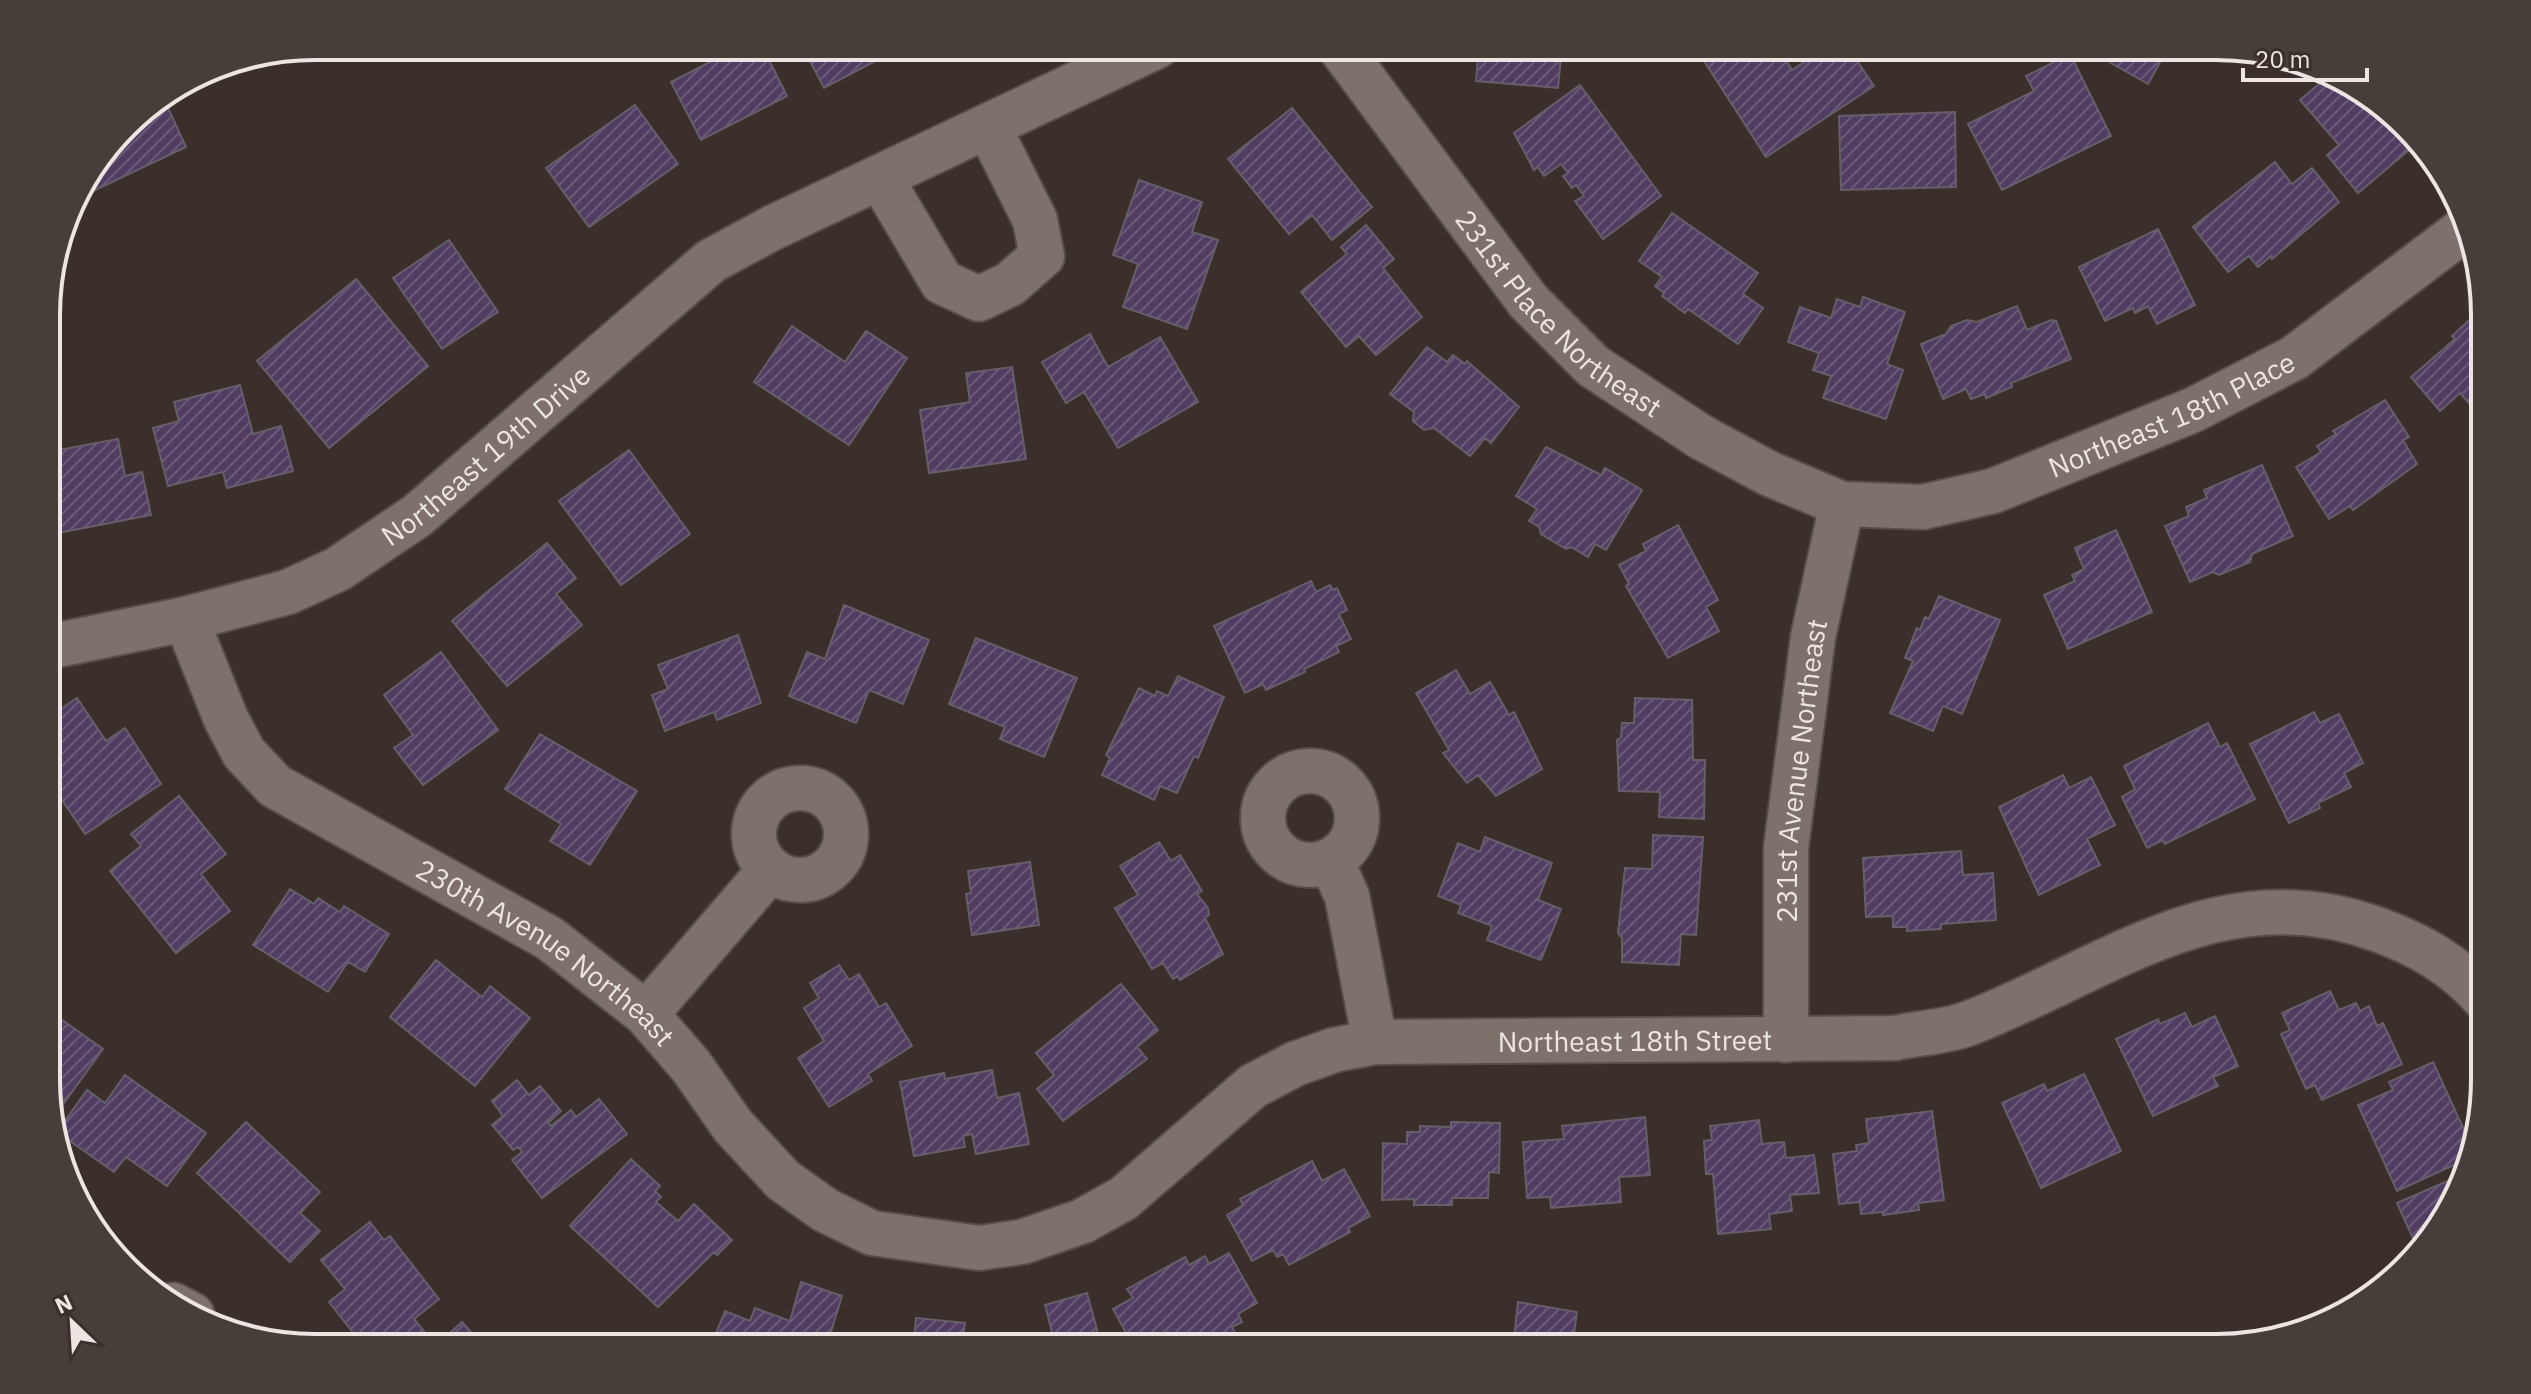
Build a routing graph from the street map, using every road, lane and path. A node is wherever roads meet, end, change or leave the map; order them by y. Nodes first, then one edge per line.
1 (1127, 60) edge
2 (1349, 60) edge
3 (988, 126) junction
4 (880, 177) junction
5 (2457, 234) edge
6 (1842, 504) junction
7 (186, 619) junction
8 (60, 645) edge
9 (1331, 861) dead end
10 (770, 870) dead end
11 (2470, 985) edge
12 (646, 1014) junction
13 (1786, 1040) junction
14 (1375, 1042) junction
15 (944, 1245) joint

1 - 3 street, Northeast 19th Drive
2 - 6 street, 231st Place Northeast
3 - 4 street, Northeast 19th Drive
3 - 4 street
4 - 7 street, Northeast 19th Drive
5 - 6 street, Northeast 18th Place
6 - 13 street, 231st Avenue Northeast
7 - 8 street, Northeast 19th Drive
7 - 12 street, 230th Avenue Northeast
9 - 14 street
10 - 12 street
11 - 13 street, Northeast 18th Street
12 - 15 street, 230th Avenue Northeast
13 - 14 street, Northeast 18th Street
14 - 15 street, Northeast 18th Street

